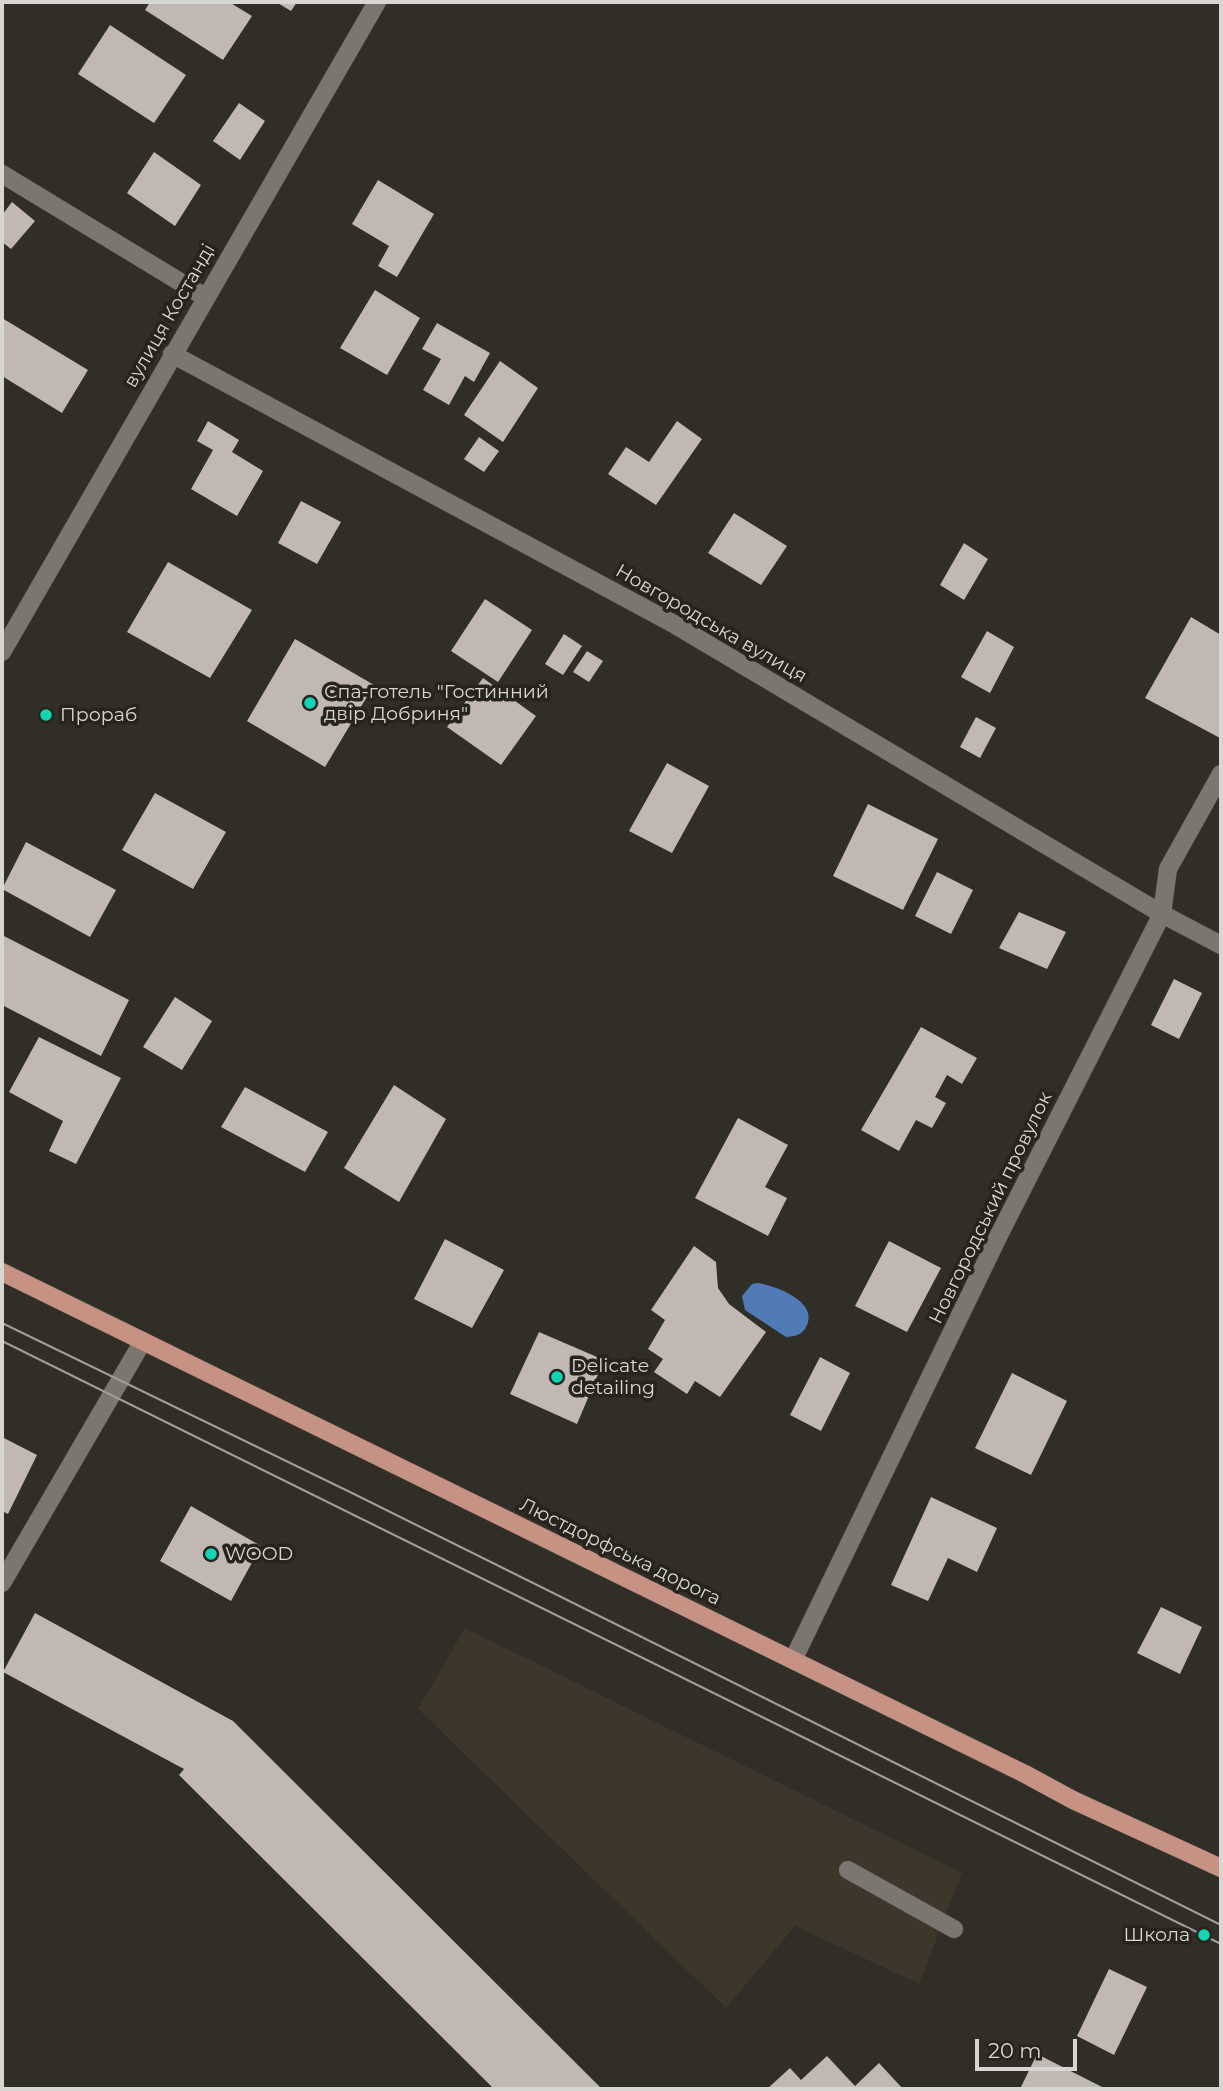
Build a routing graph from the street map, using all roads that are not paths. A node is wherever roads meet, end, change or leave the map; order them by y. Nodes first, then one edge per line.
1 (377, 2) edge
2 (2, 174) edge
3 (205, 297) junction
4 (172, 354) junction
5 (2, 652) edge
6 (1221, 774) edge
7 (1162, 914) junction
8 (1221, 945) edge
9 (2, 1272) edge
10 (144, 1341) junction
11 (2, 1583) edge
12 (793, 1660) junction
13 (1221, 1868) edge
14 (848, 1870) dead end
15 (954, 1928) dead end

1 - 3 street, вулиця Костанді
2 - 3 street
3 - 4 street, вулиця Костанді
4 - 5 street, вулиця Костанді
4 - 7 street, Новгородська вулиця
6 - 7 street, Новгородський провулок
7 - 8 street, Новгородська вулиця
7 - 12 street, Новгородський провулок
9 - 10 main road, Люстдорфська дорога
10 - 11 street
10 - 12 main road, Люстдорфська дорога
12 - 13 main road, Люстдорфська дорога
14 - 15 street

